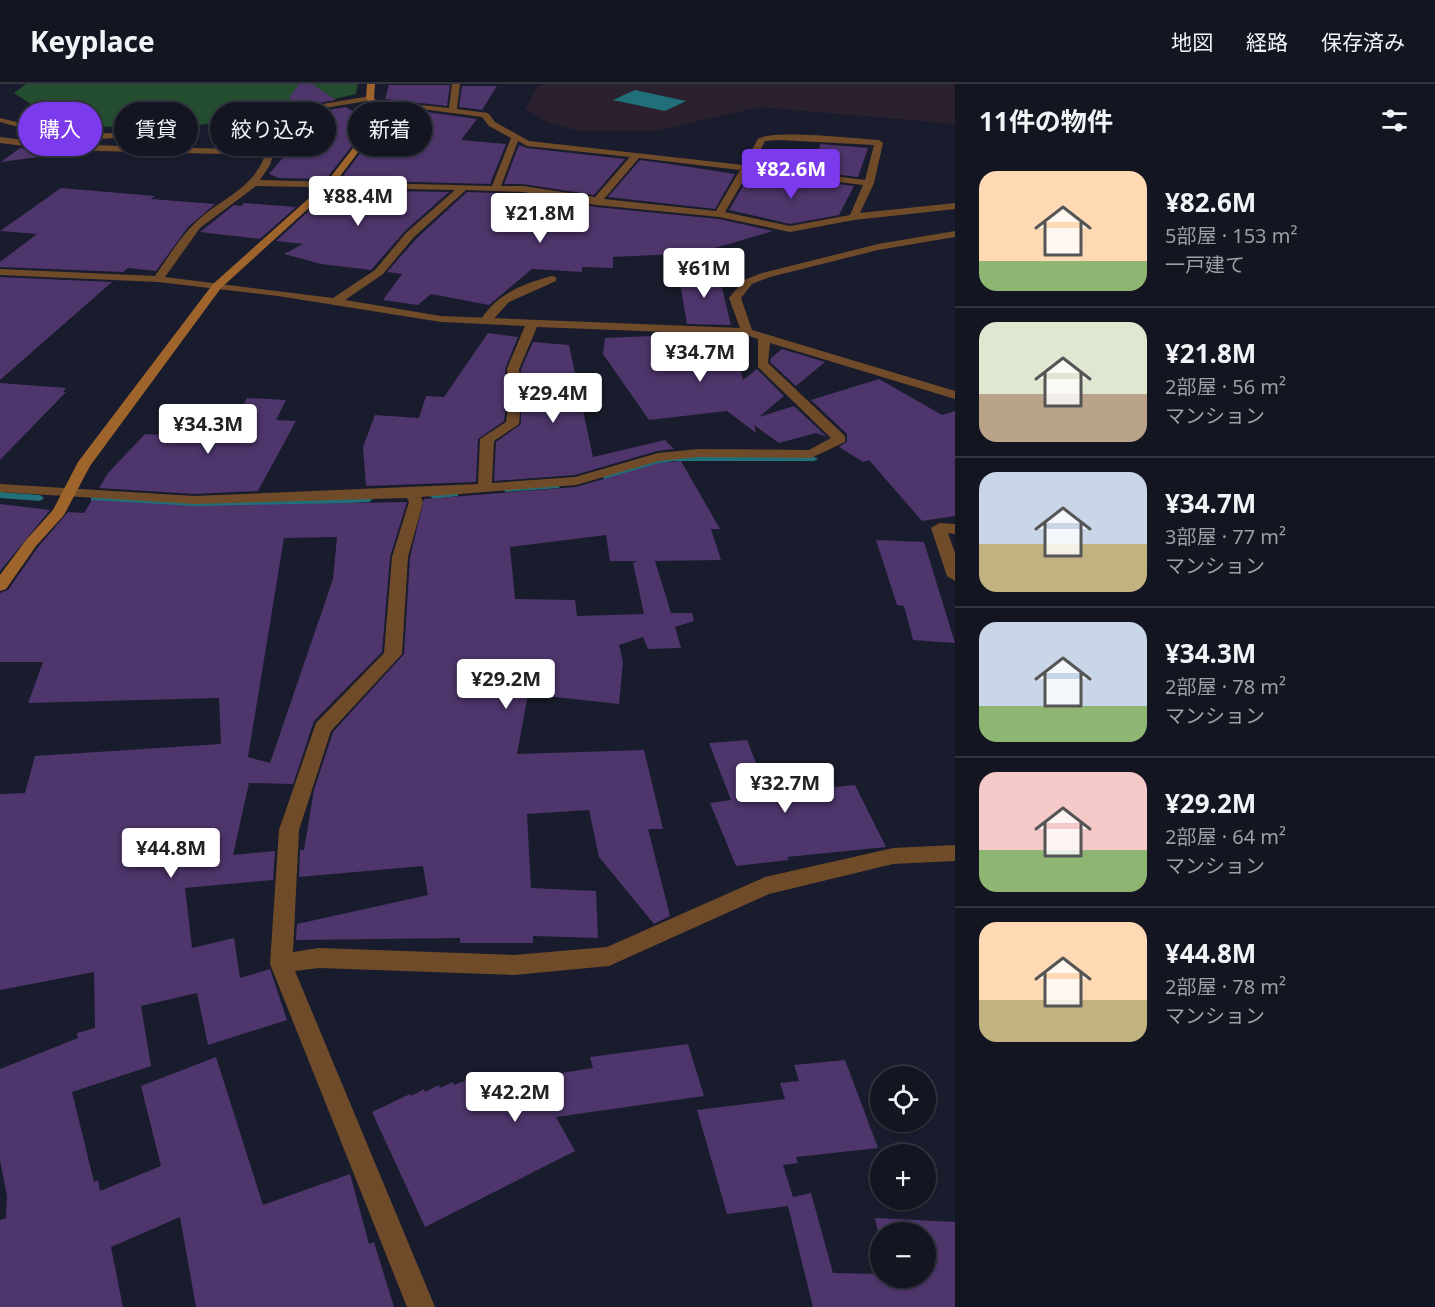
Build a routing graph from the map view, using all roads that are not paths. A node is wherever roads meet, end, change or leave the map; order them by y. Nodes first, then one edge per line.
1 (371, 84) edge
2 (456, 84) edge
3 (371, 100) junction
4 (336, 105) edge
5 (453, 111) junction
6 (0, 120) edge
7 (114, 135) edge
8 (515, 138) junction
9 (0, 140) edge
10 (10, 142) junction
11 (0, 150) edge
12 (210, 151) edge
13 (638, 154) junction
14 (269, 156) edge
15 (746, 168) junction
16 (255, 183) junction
17 (869, 183) junction
18 (329, 185) junction
19 (464, 187) junction
20 (496, 188) junction
21 (596, 202) junction
22 (955, 207) edge
23 (719, 214) junction
24 (854, 217) junction
25 (955, 234) edge
26 (0, 272) edge
27 (158, 279) junction
28 (552, 279) dead end
29 (217, 286) junction
30 (335, 302) junction
31 (486, 321) junction
32 (532, 324) junction
33 (747, 332) junction
34 (764, 337) junction
35 (955, 395) edge
36 (485, 486) junction
37 (0, 488) edge
38 (68, 493) junction
39 (412, 493) junction
40 (955, 529) edge
41 (955, 576) edge
42 (0, 585) edge
43 (955, 853) edge
44 (281, 964) junction
45 (421, 1307) edge

1 - 3 street
2 - 5 street
3 - 4 street
3 - 5 street
3 - 18 street
5 - 8 street
6 - 7 street
8 - 13 street
8 - 20 street
9 - 10 street
10 - 11 street
10 - 12 street
13 - 15 street
13 - 21 street
14 - 16 street
15 - 17 street
15 - 17 street
15 - 23 street
16 - 18 street
16 - 27 street
17 - 24 street
18 - 19 street
18 - 29 street
19 - 20 street
19 - 30 street
20 - 21 street
21 - 23 street
22 - 24 street
23 - 24 street
25 - 33 street
26 - 27 street
27 - 29 street
28 - 31 street
29 - 30 street
29 - 38 street
30 - 31 street
31 - 32 street
32 - 33 street
32 - 36 street
33 - 34 street
34 - 35 street
34 - 36 street
36 - 39 street
37 - 38 street
38 - 39 street
38 - 42 street
39 - 44 street
40 - 41 street
43 - 44 street
44 - 45 street

